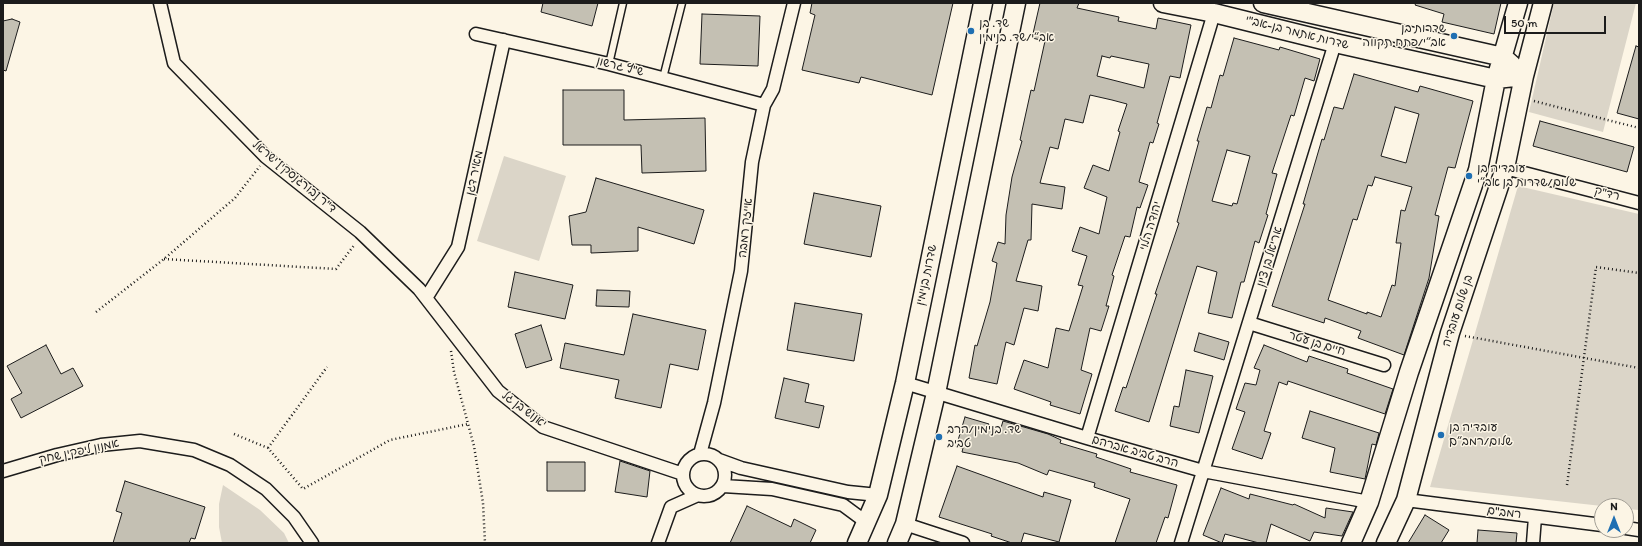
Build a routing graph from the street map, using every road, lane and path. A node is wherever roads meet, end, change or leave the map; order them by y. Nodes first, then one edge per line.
1 (160, 3) edge
2 (623, 3) edge
3 (682, 3) edge
4 (794, 3) edge
5 (982, 3) edge
6 (1016, 3) edge
7 (1164, 3) edge
8 (1263, 3) edge
9 (1518, 3) edge
10 (1543, 3) edge
11 (1214, 13) junction
12 (476, 34) dead end
13 (504, 40) junction
14 (1336, 43) junction
15 (1503, 57) junction
16 (609, 64) junction
17 (1524, 76) junction
18 (663, 78) junction
19 (1496, 78) junction
20 (1520, 98) junction
21 (764, 104) junction
22 (1639, 128) edge
23 (266, 157) junction
24 (1505, 168) junction
25 (1639, 203) edge
26 (360, 232) junction
27 (164, 259) junction
28 (1639, 273) edge
29 (426, 298) junction
30 (96, 312) dead end
31 (1250, 323) junction
32 (449, 328) junction
33 (1450, 333) junction
34 (1584, 358) junction
35 (1384, 365) dead end
36 (327, 367) dead end
37 (1639, 368) edge
38 (905, 383) junction
39 (936, 393) junction
40 (468, 424) junction
41 (234, 434) dead end
42 (1087, 438) junction
43 (268, 448) junction
44 (700, 454) junction
45 (720, 460) junction
46 (3, 471) edge
47 (1203, 471) junction
48 (683, 474) junction
49 (1567, 484) dead end
50 (722, 486) junction
51 (698, 495) junction
52 (878, 495) junction
53 (1406, 500) junction
54 (1369, 502) junction
55 (1535, 517) junction
56 (866, 522) junction
57 (905, 524) junction
58 (1594, 524) edge
59 (312, 543) edge
60 (485, 543) edge
61 (658, 543) edge
62 (857, 543) edge
63 (897, 543) edge
64 (963, 543) edge
65 (1181, 543) edge
66 (1350, 543) edge
67 (1386, 543) edge
68 (1533, 543) edge

1 - 23 street, ד"ר [בורגנסקי] ישראל
2 - 16 lane
3 - 18 lane
4 - 21 street, אייזק רמבה
5 - 38 main road, שדרות בנימין
6 - 39 main road
7 - 11 main road, שדרות אתמר בן-אב"י
8 - 15 main road
9 - 15 main road
10 - 17 main road, בן שלום עובדיה
11 - 14 main road, שדרות אתמר בן-אב"י
11 - 42 street, יהודה הלוי
12 - 13 street, ש"ץ גרשון
13 - 16 street, ש"ץ גרשון
13 - 29 street, מאיר דגן
14 - 19 main road, שדרות אתמר בן-אב"י
14 - 31 street, אריאל בן ציון
15 - 17 main road
15 - 19 main road
16 - 18 street, ש"ץ גרשון
17 - 19 main road, שדרות אתמר בן-אב"י
17 - 20 main road, בן שלום עובדיה
18 - 21 street, ש"ץ גרשון
19 - 54 main road
20 - 22 path
20 - 24 main road, בן שלום עובדיה
21 - 44 street, אייזק רמבה
23 - 26 street, ד"ר [בורגנסקי] ישראל
23 - 27 path
24 - 25 street, רד"ק
24 - 33 main road, בן שלום עובדיה
26 - 27 path
26 - 29 street, ד"ר [בורגנסקי] ישראל
27 - 30 path
28 - 34 path
29 - 32 street, יאנוש בן גל
31 - 35 street, חיים בן עטר
31 - 47 street, אריאל בן ציון
32 - 40 path
32 - 48 street, יאנוש בן גל
33 - 34 path
33 - 53 main road, בן שלום עובדיה
34 - 37 path
34 - 49 path
36 - 43 path
38 - 39 street, הרב טביב אברהם
38 - 52 main road, שדרות בנימין
39 - 42 street, הרב טביב אברהם
39 - 57 main road
40 - 43 path
40 - 60 path
41 - 43 path
42 - 47 street, הרב טביב אברהם
44 - 45 street
44 - 48 street
45 - 50 street
45 - 52 street
46 - 59 street, אמנון ליפקין שחק
47 - 54 street, הרב טביב אברהם
47 - 65 street, אריאל בן ציון
48 - 51 street
50 - 51 street
50 - 56 street
51 - 61 street
52 - 56 main road, שדרות בנימין
53 - 55 street, רמב"ם
53 - 67 main road, בן שלום עובדיה
54 - 66 main road
55 - 58 street, רמב"ם
55 - 68 street
56 - 62 main road, שדרות בנימין
57 - 63 main road
57 - 64 street

